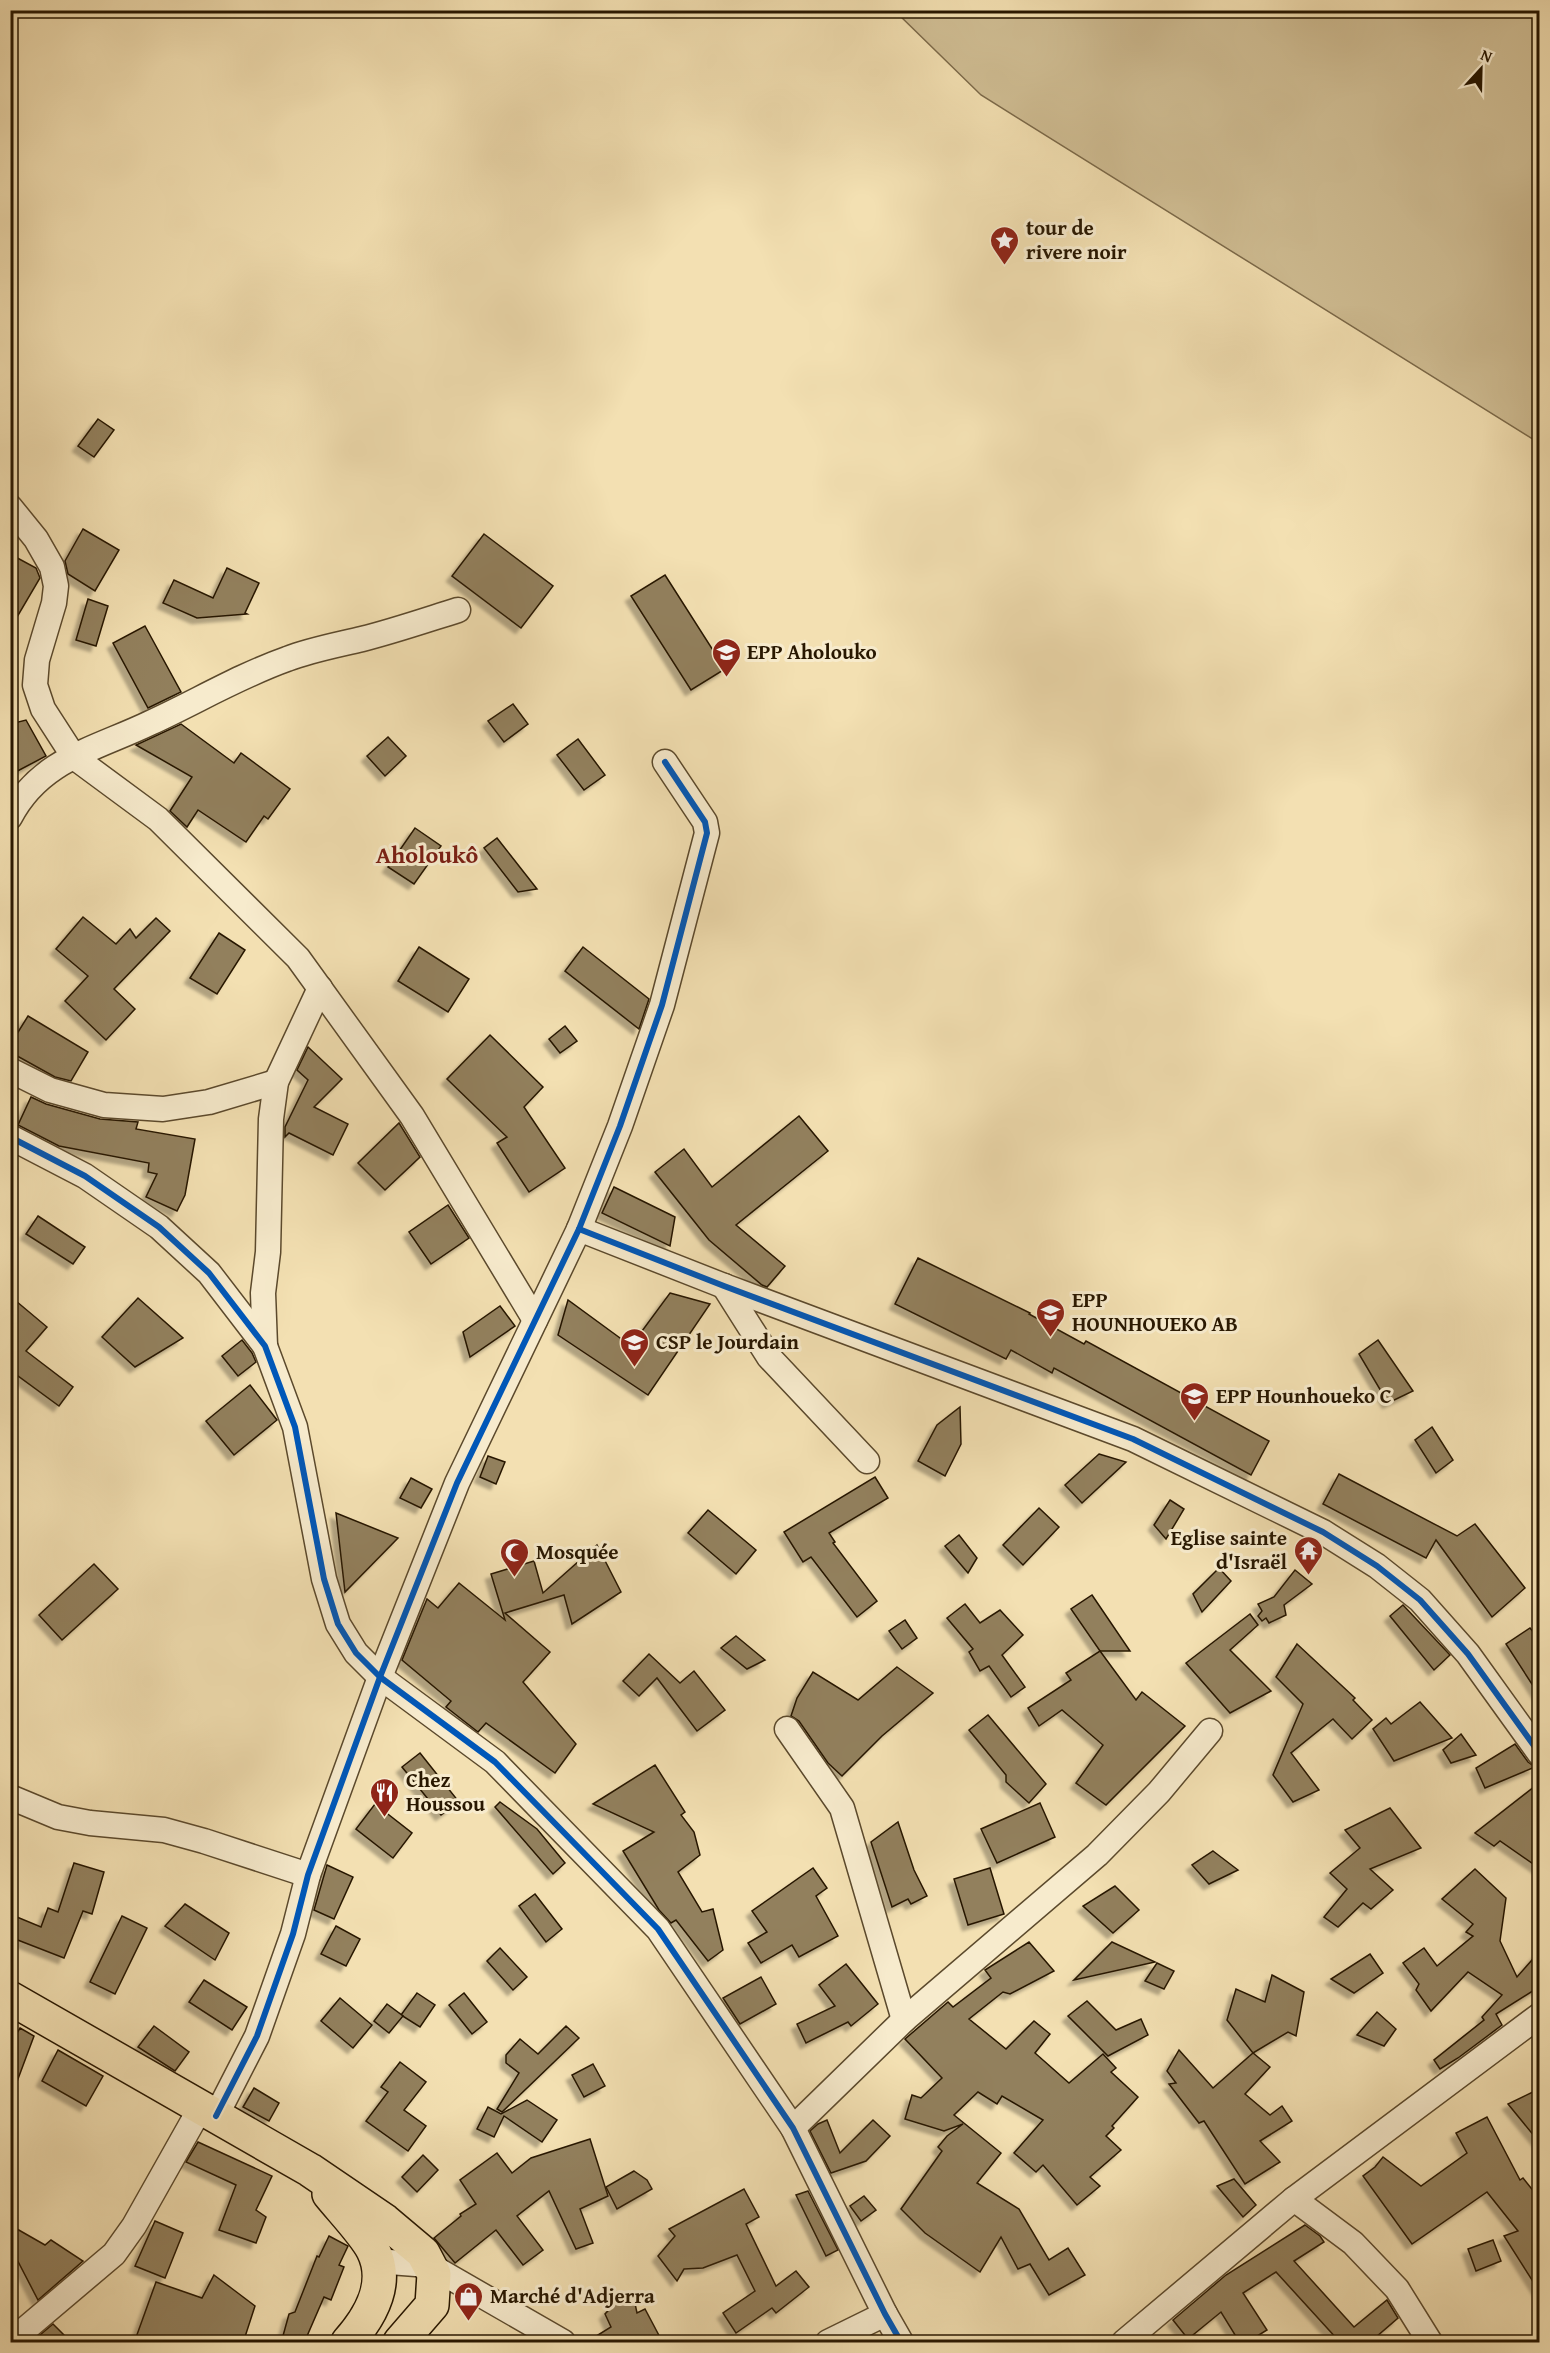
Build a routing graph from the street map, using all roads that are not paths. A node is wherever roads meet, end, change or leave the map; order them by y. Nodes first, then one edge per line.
1 (10, 507) edge
2 (458, 610) dead end
3 (74, 757) junction
4 (665, 762) dead end
5 (10, 817) edge
6 (320, 988) junction
7 (10, 1070) edge
8 (276, 1082) junction
9 (10, 1137) edge
10 (579, 1229) junction
11 (724, 1286) junction
12 (535, 1320) junction
13 (265, 1346) junction
14 (867, 1461) dead end
15 (380, 1677) junction
16 (788, 1729) dead end
17 (1210, 1731) dead end
18 (1539, 1754) edge
19 (10, 1797) edge
20 (308, 1875) junction
21 (10, 1998) edge
22 (1539, 2015) edge
23 (904, 2020) junction
24 (209, 2112) junction
25 (793, 2128) junction
26 (309, 2169) junction
27 (1294, 2199) junction
28 (376, 2261) junction
29 (429, 2265) junction
30 (885, 2314) junction
31 (10, 2342) edge
32 (348, 2343) edge
33 (400, 2343) edge
34 (563, 2343) edge
35 (828, 2343) edge
36 (902, 2343) edge
37 (1124, 2343) edge
38 (1430, 2343) edge

1 - 3 street
2 - 3 street
3 - 5 street
3 - 6 street
4 - 10 street
6 - 8 street
6 - 12 street
7 - 8 street
8 - 13 street
9 - 13 street
10 - 11 street
10 - 12 street
11 - 14 street
11 - 18 street
12 - 15 street
13 - 15 street
15 - 20 street
15 - 25 street
16 - 23 street
17 - 23 street
19 - 20 street
20 - 24 street
21 - 24 main road
22 - 27 street
23 - 25 street
24 - 26 main road
24 - 31 street
25 - 30 street
26 - 28 main road
26 - 29 main road
27 - 37 street
27 - 38 street
28 - 29 street
28 - 32 main road
29 - 33 main road
29 - 34 street
30 - 35 street
30 - 36 street

